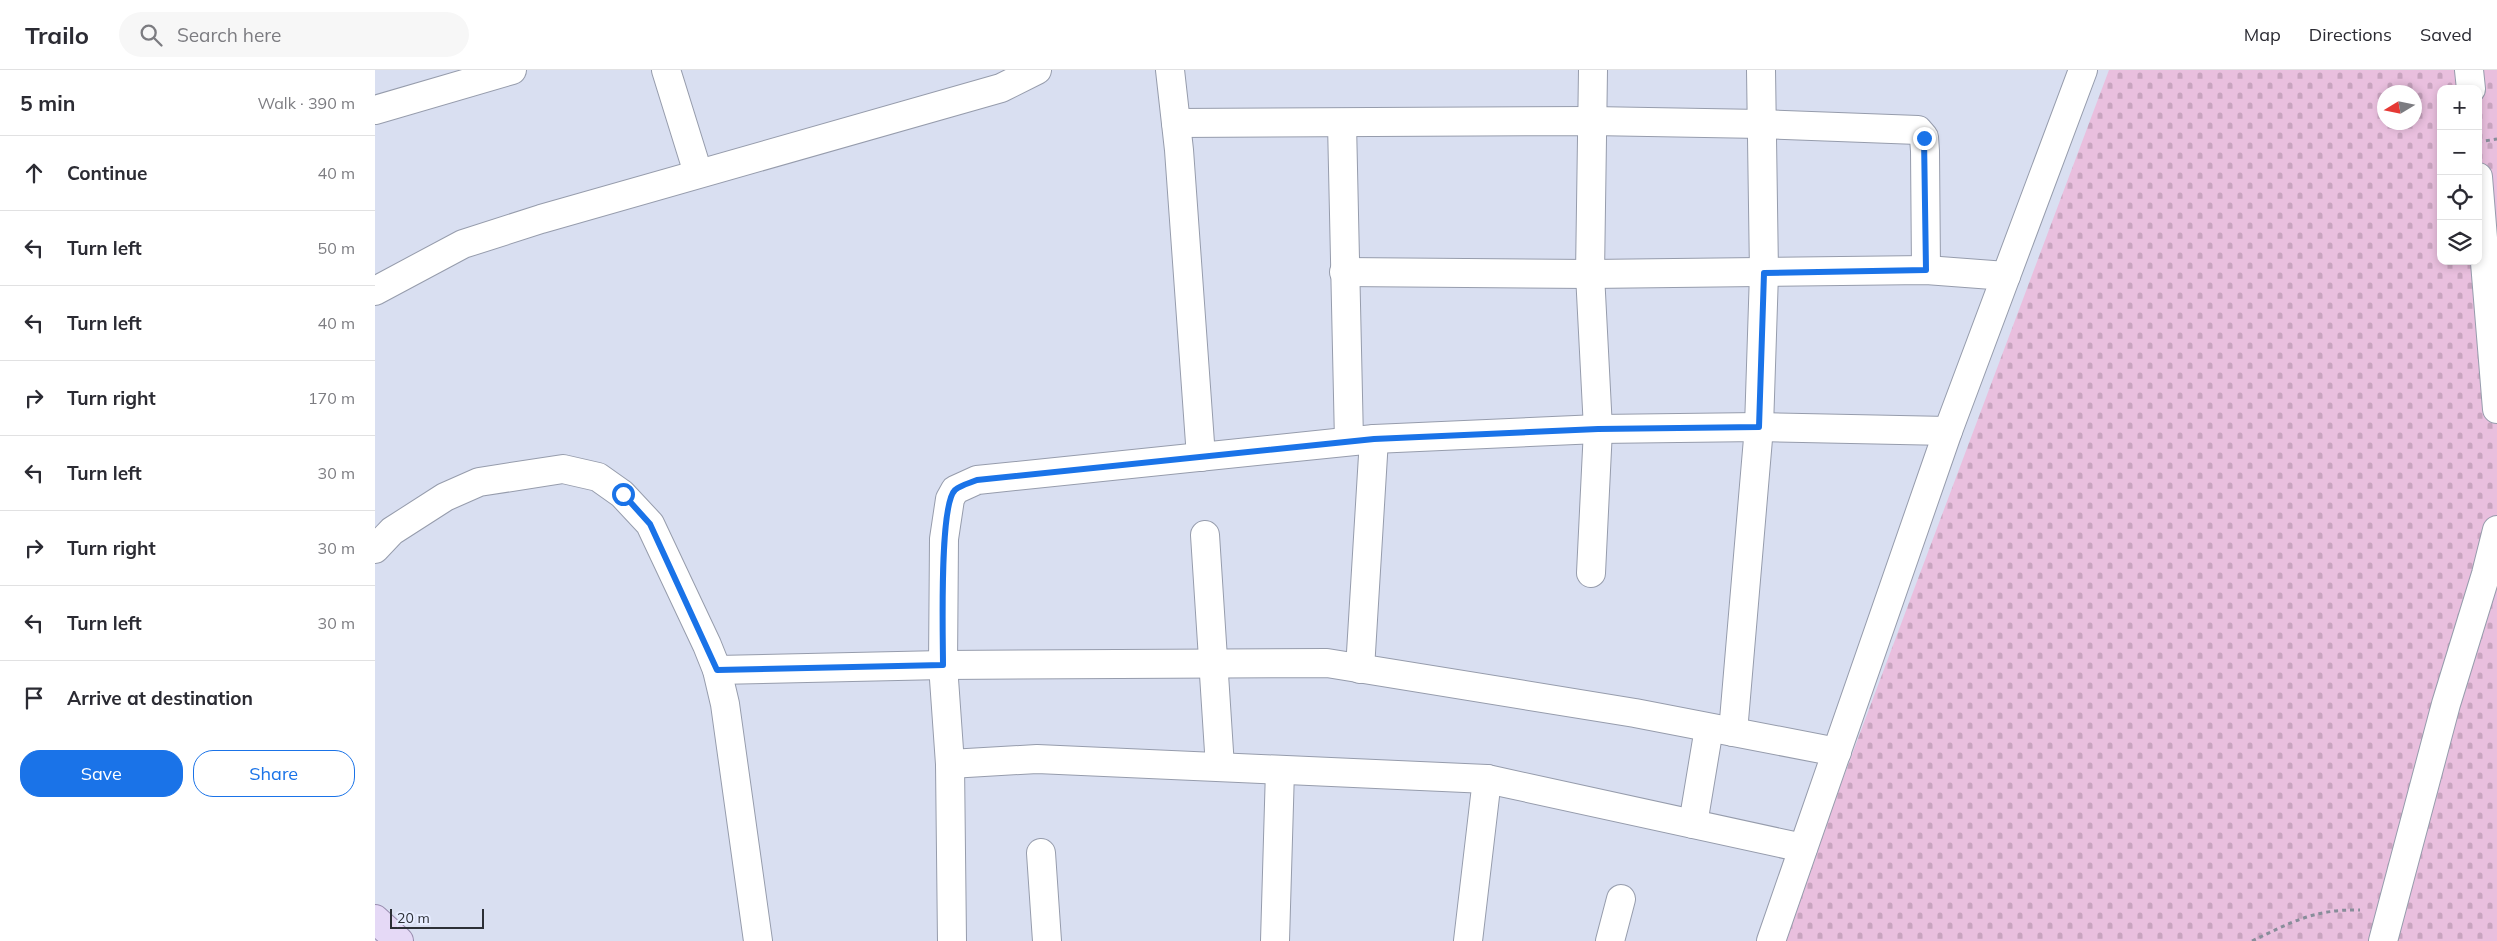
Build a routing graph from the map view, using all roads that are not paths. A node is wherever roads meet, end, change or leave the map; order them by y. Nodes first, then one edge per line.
1 (512, 70) edge
2 (666, 70) edge
3 (1037, 70) edge
4 (1170, 70) edge
5 (1593, 70) edge
6 (1761, 70) edge
7 (2083, 70) edge
8 (2469, 70) edge
9 (2471, 85) edge
10 (375, 110) edge
11 (1592, 121) junction
12 (1176, 123) junction
13 (1342, 123) junction
14 (1761, 124) junction
15 (697, 173) junction
16 (2482, 220) edge
17 (1926, 270) junction
18 (1344, 272) junction
19 (1764, 273) junction
20 (1590, 274) junction
21 (2006, 276) junction
22 (375, 291) edge
23 (2497, 409) edge
24 (1759, 427) junction
25 (1598, 429) junction
26 (1948, 431) junction
27 (1362, 440) junction
28 (1201, 457) junction
29 (2497, 530) edge
30 (1205, 535) dead end
31 (375, 549) edge
32 (1591, 573) dead end
33 (1215, 664) junction
34 (943, 665) junction
35 (1360, 669) junction
36 (717, 670) junction
37 (1721, 730) junction
38 (1837, 752) junction
39 (950, 764) junction
40 (1220, 767) junction
41 (1280, 770) junction
42 (1487, 779) junction
43 (1693, 824) junction
44 (1803, 848) junction
45 (1041, 853) dead end
46 (1621, 899) dead end
47 (375, 919) edge
48 (399, 941) edge
49 (758, 941) edge
50 (952, 941) edge
51 (1047, 941) edge
52 (1275, 941) edge
53 (1468, 941) edge
54 (1610, 941) edge
55 (1771, 941) edge
56 (2383, 941) edge

1 - 10 street
2 - 15 street
3 - 15 street
4 - 12 street
5 - 11 street
6 - 14 street
7 - 21 street
8 - 9 street
11 - 13 street
11 - 14 street
11 - 20 street
12 - 13 street
12 - 28 street
13 - 18 street
14 - 17 street
14 - 19 street
15 - 22 street
16 - 23 street
17 - 19 street
17 - 21 street
18 - 20 street
18 - 27 street
19 - 20 street
19 - 24 street
20 - 25 street
21 - 26 street
24 - 25 street
24 - 26 street
24 - 37 street
25 - 27 street
25 - 32 street
26 - 38 street
27 - 28 street
27 - 35 street
28 - 34 street
29 - 56 street
30 - 33 street
31 - 36 street
33 - 34 street
33 - 35 street
33 - 40 street
34 - 36 street
34 - 39 street
35 - 37 street
36 - 49 street
37 - 38 street
37 - 43 street
38 - 44 street
39 - 40 street
39 - 50 street
40 - 41 street
41 - 42 street
41 - 52 street
42 - 43 street
42 - 53 street
43 - 44 street
44 - 55 street
45 - 51 street
46 - 54 street
47 - 48 main road

